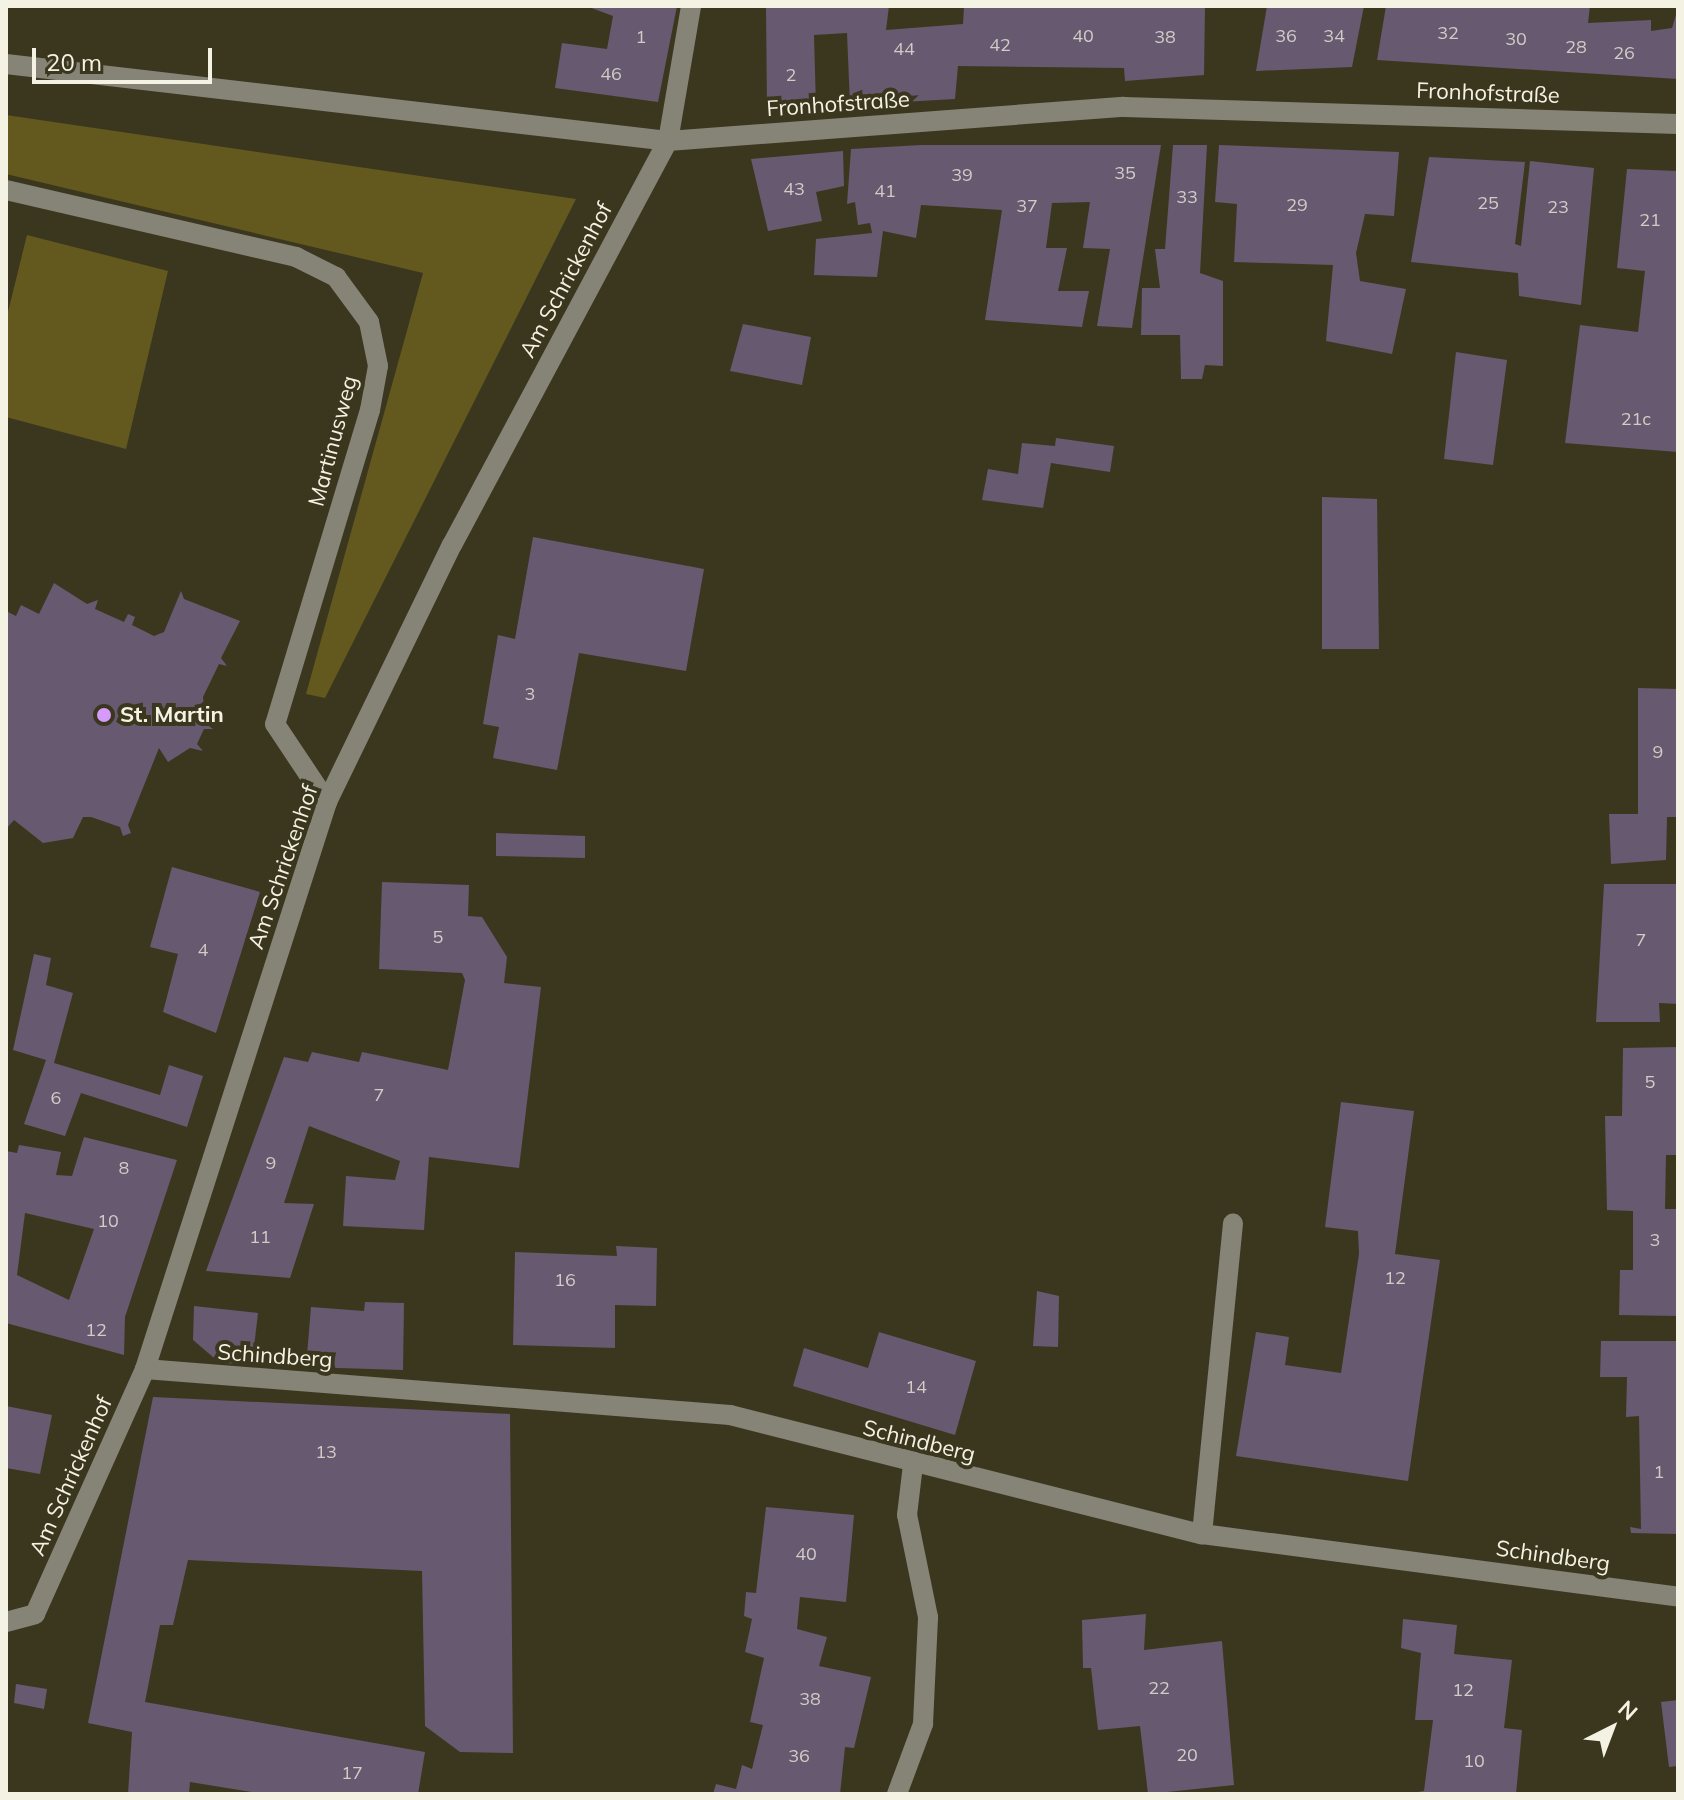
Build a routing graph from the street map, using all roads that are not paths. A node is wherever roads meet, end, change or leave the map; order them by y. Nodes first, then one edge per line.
1 (691, 6) edge
2 (6, 64) edge
3 (1678, 124) edge
4 (668, 141) junction
5 (6, 190) edge
6 (327, 802) junction
7 (1233, 1224) dead end
8 (145, 1369) junction
9 (913, 1465) junction
10 (1202, 1534) junction
11 (1678, 1597) edge
12 (6, 1622) edge
13 (897, 1794) edge

1 - 4 street, Am Schrickenhof
2 - 4 street, Fronhofstraße
3 - 4 street, Fronhofstraße
4 - 6 street, Am Schrickenhof
5 - 6 street, Martinusweg
6 - 8 street, Am Schrickenhof
7 - 10 street
8 - 9 street, Schindberg
8 - 12 street, Am Schrickenhof
9 - 10 street, Schindberg
9 - 13 street
10 - 11 street, Schindberg

